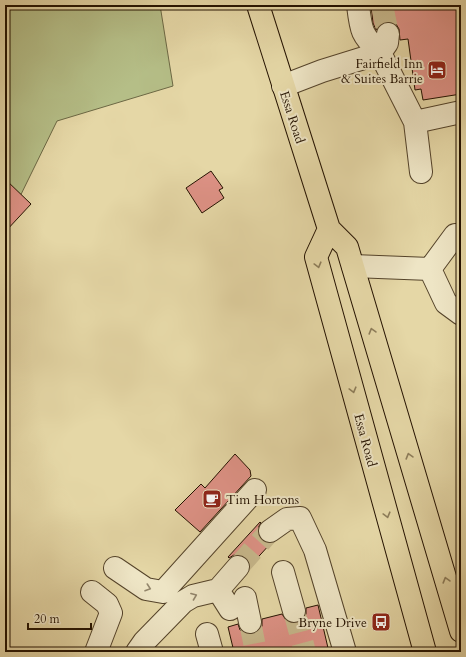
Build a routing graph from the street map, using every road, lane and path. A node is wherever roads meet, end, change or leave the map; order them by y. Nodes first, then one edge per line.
1 (258, 5) edge
2 (358, 5) edge
3 (384, 43) junction
4 (283, 86) junction
5 (461, 112) edge
6 (415, 122) junction
7 (421, 172) dead end
8 (329, 229) junction
9 (461, 239) edge
10 (353, 266) junction
11 (430, 269) junction
12 (461, 314) edge
13 (255, 490) dead end
14 (270, 531) tunnel mouth
15 (238, 567) tunnel mouth
16 (115, 568) dead end
17 (283, 572) dead end
18 (218, 590) junction
19 (92, 592) dead end
20 (294, 611) tunnel mouth
21 (250, 622) tunnel mouth
22 (461, 631) edge
23 (96, 652) edge
24 (137, 652) edge
25 (345, 652) edge
26 (425, 652) edge

1 - 4 main road, Essa Road
2 - 3 lane
3 - 4 lane
3 - 6 lane
4 - 8 main road, Essa Road
5 - 6 lane
6 - 7 lane
8 - 10 main road, Essa Road
8 -> 26 main road, Essa Road
9 - 11 lane
10 - 11 lane
22 -> 10 main road, Essa Road
11 - 12 lane
16 -> 13 lane
14 - 25 lane
15 - 18 lane
17 - 20 lane
18 - 21 lane
24 -> 18 lane
19 - 23 lane

